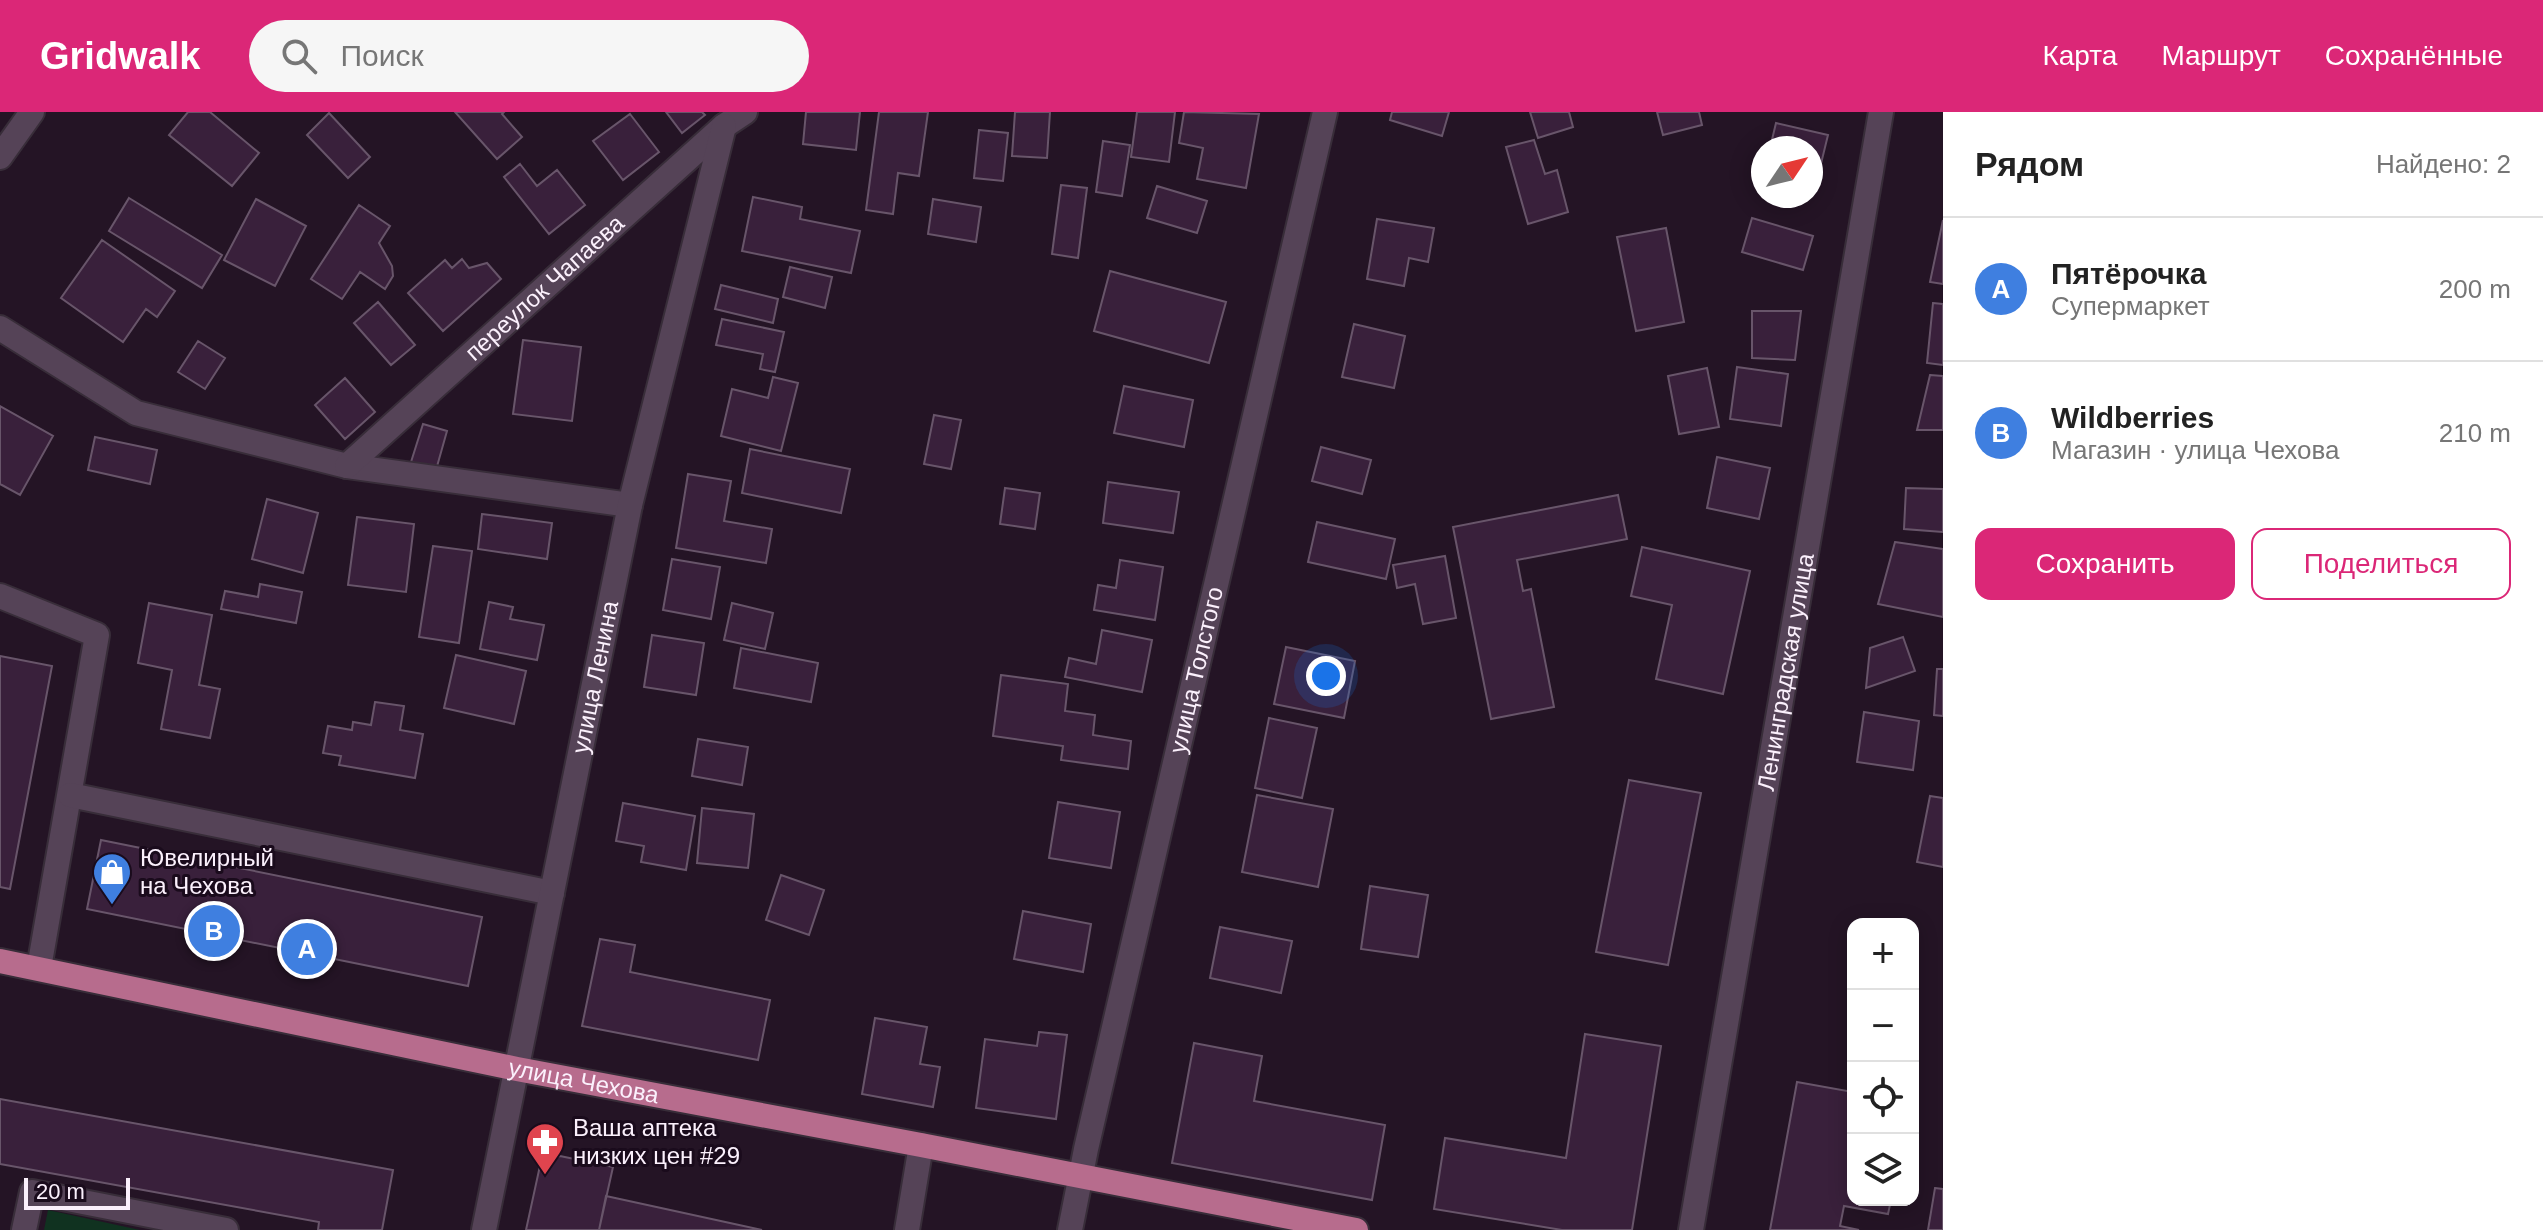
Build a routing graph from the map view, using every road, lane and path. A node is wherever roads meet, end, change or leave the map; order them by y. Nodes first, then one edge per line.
1 (32, 112) edge
2 (745, 112) edge
3 (1325, 112) edge
4 (1881, 112) edge
5 (724, 126) junction
6 (0, 157) edge
7 (0, 328) edge
8 (347, 466) junction
9 (630, 505) junction
10 (0, 596) edge
11 (70, 795) junction
12 (552, 893) junction
13 (0, 961) edge
14 (39, 968) junction
15 (517, 1069) junction
16 (921, 1145) junction
17 (1080, 1175) junction
18 (24, 1230) edge
19 (226, 1230) edge
20 (484, 1230) edge
21 (907, 1230) edge
22 (1070, 1230) edge
23 (1356, 1230) edge
24 (1691, 1230) edge

1 - 6 street
2 - 5 street, переулок Чапаева
3 - 17 street, улица Толстого
4 - 24 street, Ленинградская улица
5 - 8 street, переулок Чапаева
5 - 9 street, улица Ленина
7 - 8 street
8 - 9 street
9 - 12 street, улица Ленина
10 - 11 street
11 - 12 street
11 - 14 street
12 - 15 street, улица Ленина
13 - 14 main road, улица Чехова
14 - 15 main road, улица Чехова
15 - 16 main road, улица Чехова
15 - 20 street, улица Ленина
16 - 17 main road, улица Чехова
16 - 21 street
17 - 22 street, улица Толстого
17 - 23 main road, улица Чехова
18 - 19 street

